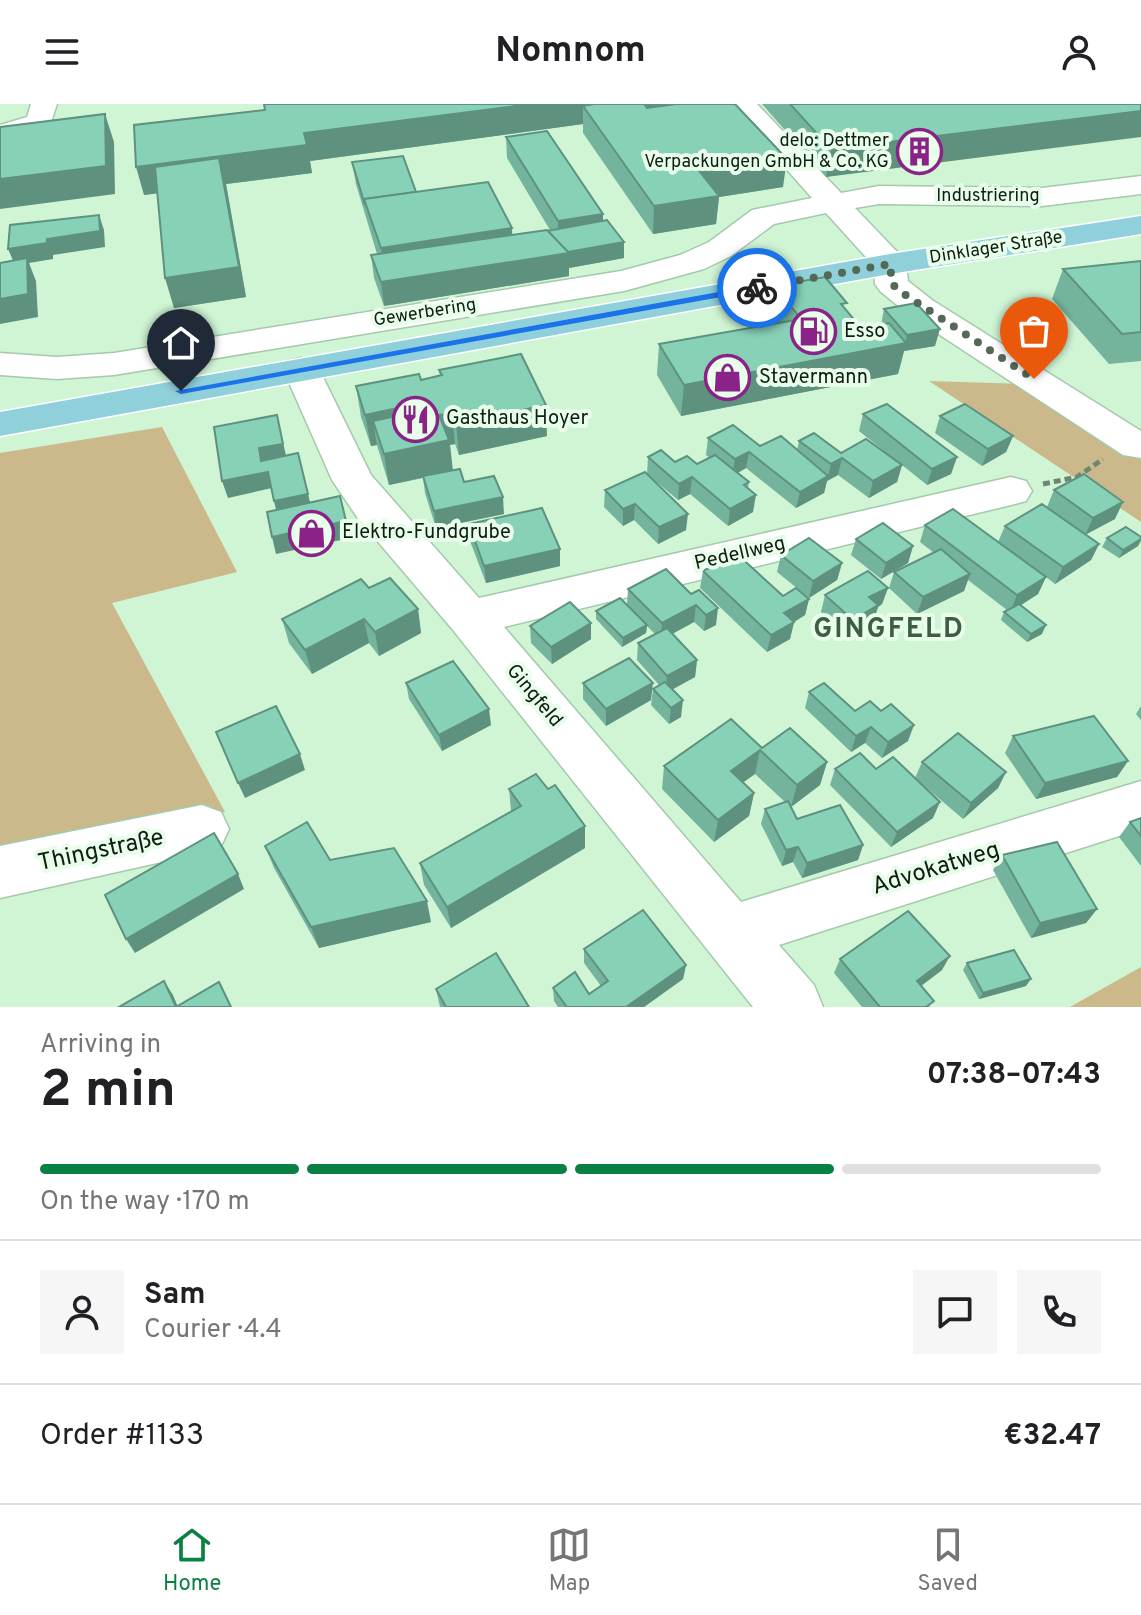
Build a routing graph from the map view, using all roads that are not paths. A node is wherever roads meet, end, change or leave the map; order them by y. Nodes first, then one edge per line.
1 (44, 104) edge
2 (742, 104) edge
3 (0, 134) edge
4 (1141, 185) edge
5 (835, 202) junction
6 (1141, 225) edge
7 (890, 264) junction
8 (0, 364) edge
9 (301, 369) junction
10 (0, 424) edge
11 (1133, 443) road end
12 (1011, 491) road end
13 (469, 618) junction
14 (1141, 805) edge
15 (202, 829) dead end
16 (0, 872) edge
17 (730, 933) junction
18 (792, 1007) edge

1 - 3 street
2 - 5 street
4 - 5 street, Industriering
5 - 7 street
5 - 8 street, Gewerbering
6 - 7 main road, Dinklager Straße
7 - 9 main road, Dinklager Straße
7 - 11 street
9 - 10 main road, Dinklager Straße
9 - 13 street, Gingfeld
12 - 13 street, Pedellweg
13 - 17 street, Gingfeld
14 - 17 street, Advokatweg
15 - 16 street, Thingstraße
17 - 18 street, Gingfeld

